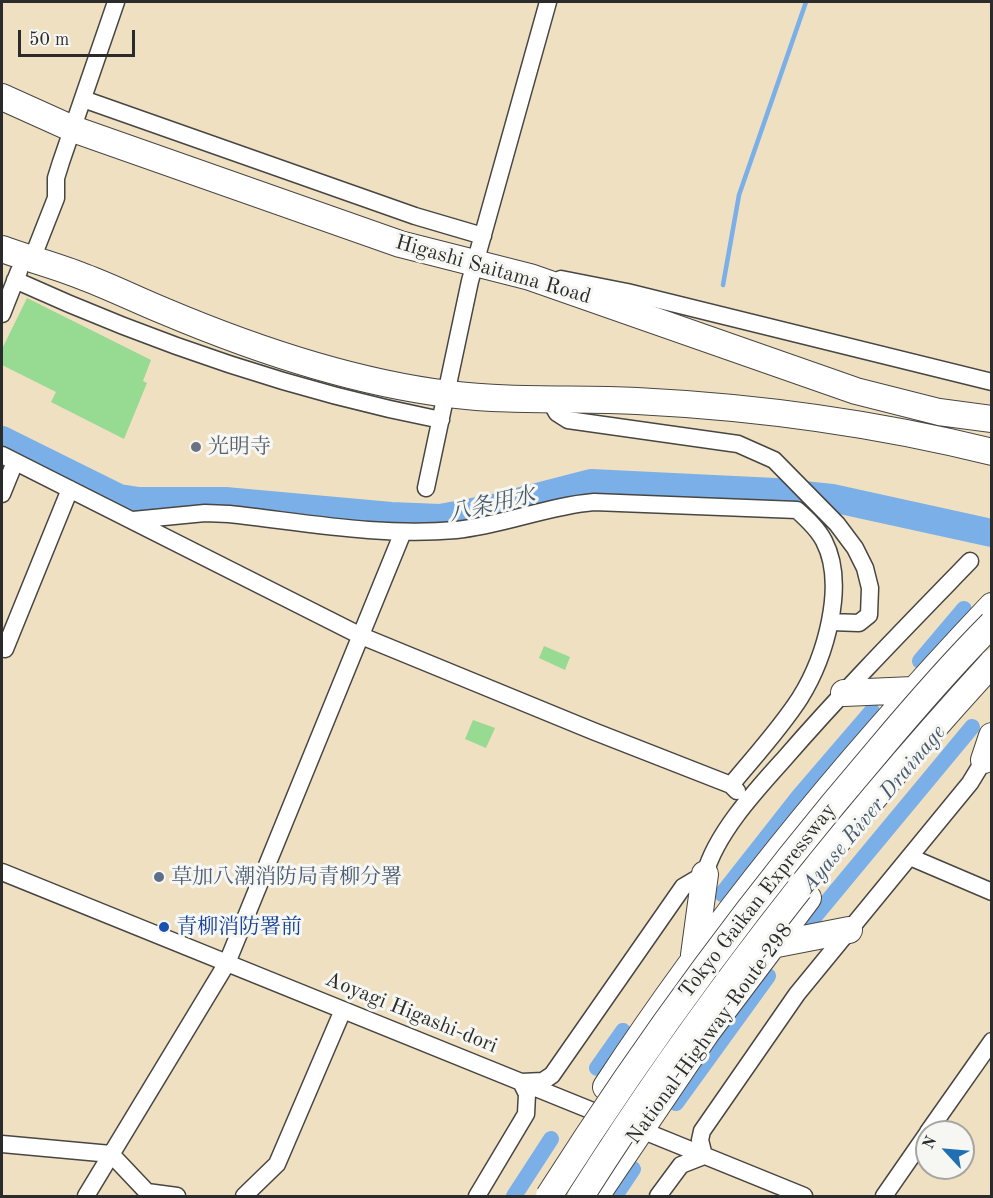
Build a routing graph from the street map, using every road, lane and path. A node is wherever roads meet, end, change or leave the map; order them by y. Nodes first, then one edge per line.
1 (116, 2) edge
2 (548, 2) edge
3 (2, 97) edge
4 (83, 99) junction
5 (73, 129) junction
6 (483, 236) junction
7 (20, 255) edge
8 (475, 264) junction
9 (530, 277) junction
10 (15, 280) junction
11 (2, 314) edge
12 (992, 382) edge
13 (447, 394) junction
14 (550, 401) junction
15 (992, 419) edge
16 (441, 420) junction
17 (957, 443) junction
18 (992, 452) edge
19 (8, 458) edge
20 (992, 467) edge
21 (426, 488) dead end
22 (70, 489) junction
23 (2, 494) edge
24 (133, 520) junction
25 (403, 532) junction
26 (970, 561) dead end
27 (992, 606) edge
28 (831, 622) junction
29 (992, 624) edge
30 (359, 635) junction
31 (2, 647) edge
32 (992, 663) edge
33 (992, 682) edge
34 (912, 690) junction
35 (844, 693) junction
36 (992, 736) edge
37 (988, 758) edge
38 (731, 785) junction
39 (747, 799) junction
40 (910, 857) junction
41 (2, 872) edge
42 (705, 874) junction
43 (992, 892) edge
44 (849, 930) junction
45 (772, 945) junction
46 (694, 958) junction
47 (227, 963) junction
48 (343, 1010) junction
49 (992, 1041) edge
50 (521, 1082) junction
51 (591, 1111) junction
52 (937, 1120) edge
53 (639, 1130) junction
54 (2, 1144) edge
55 (915, 1152) edge
56 (111, 1154) junction
57 (704, 1156) junction
58 (86, 1197) edge
59 (177, 1197) edge
60 (244, 1197) edge
61 (477, 1197) edge
62 (536, 1197) edge
63 (549, 1197) edge
64 (580, 1197) edge
65 (596, 1197) edge
66 (658, 1197) edge
67 (804, 1197) edge
68 (884, 1197) edge

1 - 4 street
2 - 6 street
3 - 5 highway, Higashi Saitama Road
4 - 5 street
4 - 6 street
5 - 7 street
5 - 8 highway, Higashi Saitama Road
6 - 8 street
7 - 10 street
7 - 13 highway
8 - 9 highway, Higashi Saitama Road
8 - 13 street
9 - 12 street
9 - 15 highway, Higashi Saitama Road
10 - 11 street
10 - 16 street
13 - 14 highway
13 - 16 street
14 - 17 highway
14 - 28 street
16 - 21 street
17 - 18 highway
17 - 20 highway
19 - 22 street
19 - 23 street
22 - 24 street
22 - 31 street
24 - 25 street
24 - 30 street
25 - 28 street
25 - 30 street
26 - 35 street
27 - 34 highway
28 - 38 street
29 - 63 highway, Tokyo Gaikan Expressway, bridge
30 - 38 street
30 - 47 street
32 - 64 highway, Tokyo Gaikan Expressway, bridge
33 - 45 highway, National Highway Route 298
34 - 35 highway
34 - 46 highway
35 - 39 street
36 - 37 highway
37 - 40 street
38 - 39 street
39 - 42 street
40 - 43 street
40 - 44 street
41 - 47 street, Aoyagi Higashi-dori
42 - 46 highway
42 - 50 street
44 - 45 highway
44 - 57 street
45 - 53 highway, National Highway Route 298
46 - 51 highway
47 - 48 street, Aoyagi Higashi-dori
47 - 56 street
48 - 50 street, Aoyagi Higashi-dori
48 - 60 street
49 - 52 street
50 - 51 street, Aoyagi Higashi-dori
50 - 61 street
51 - 53 street, Aoyagi Higashi-dori
51 - 62 highway
53 - 57 street, Aoyagi Higashi-dori
53 - 65 highway, National Highway Route 298
54 - 56 street
55 - 68 street
56 - 58 street
56 - 59 street
57 - 66 street
57 - 67 street, Aoyagi Higashi-dori

